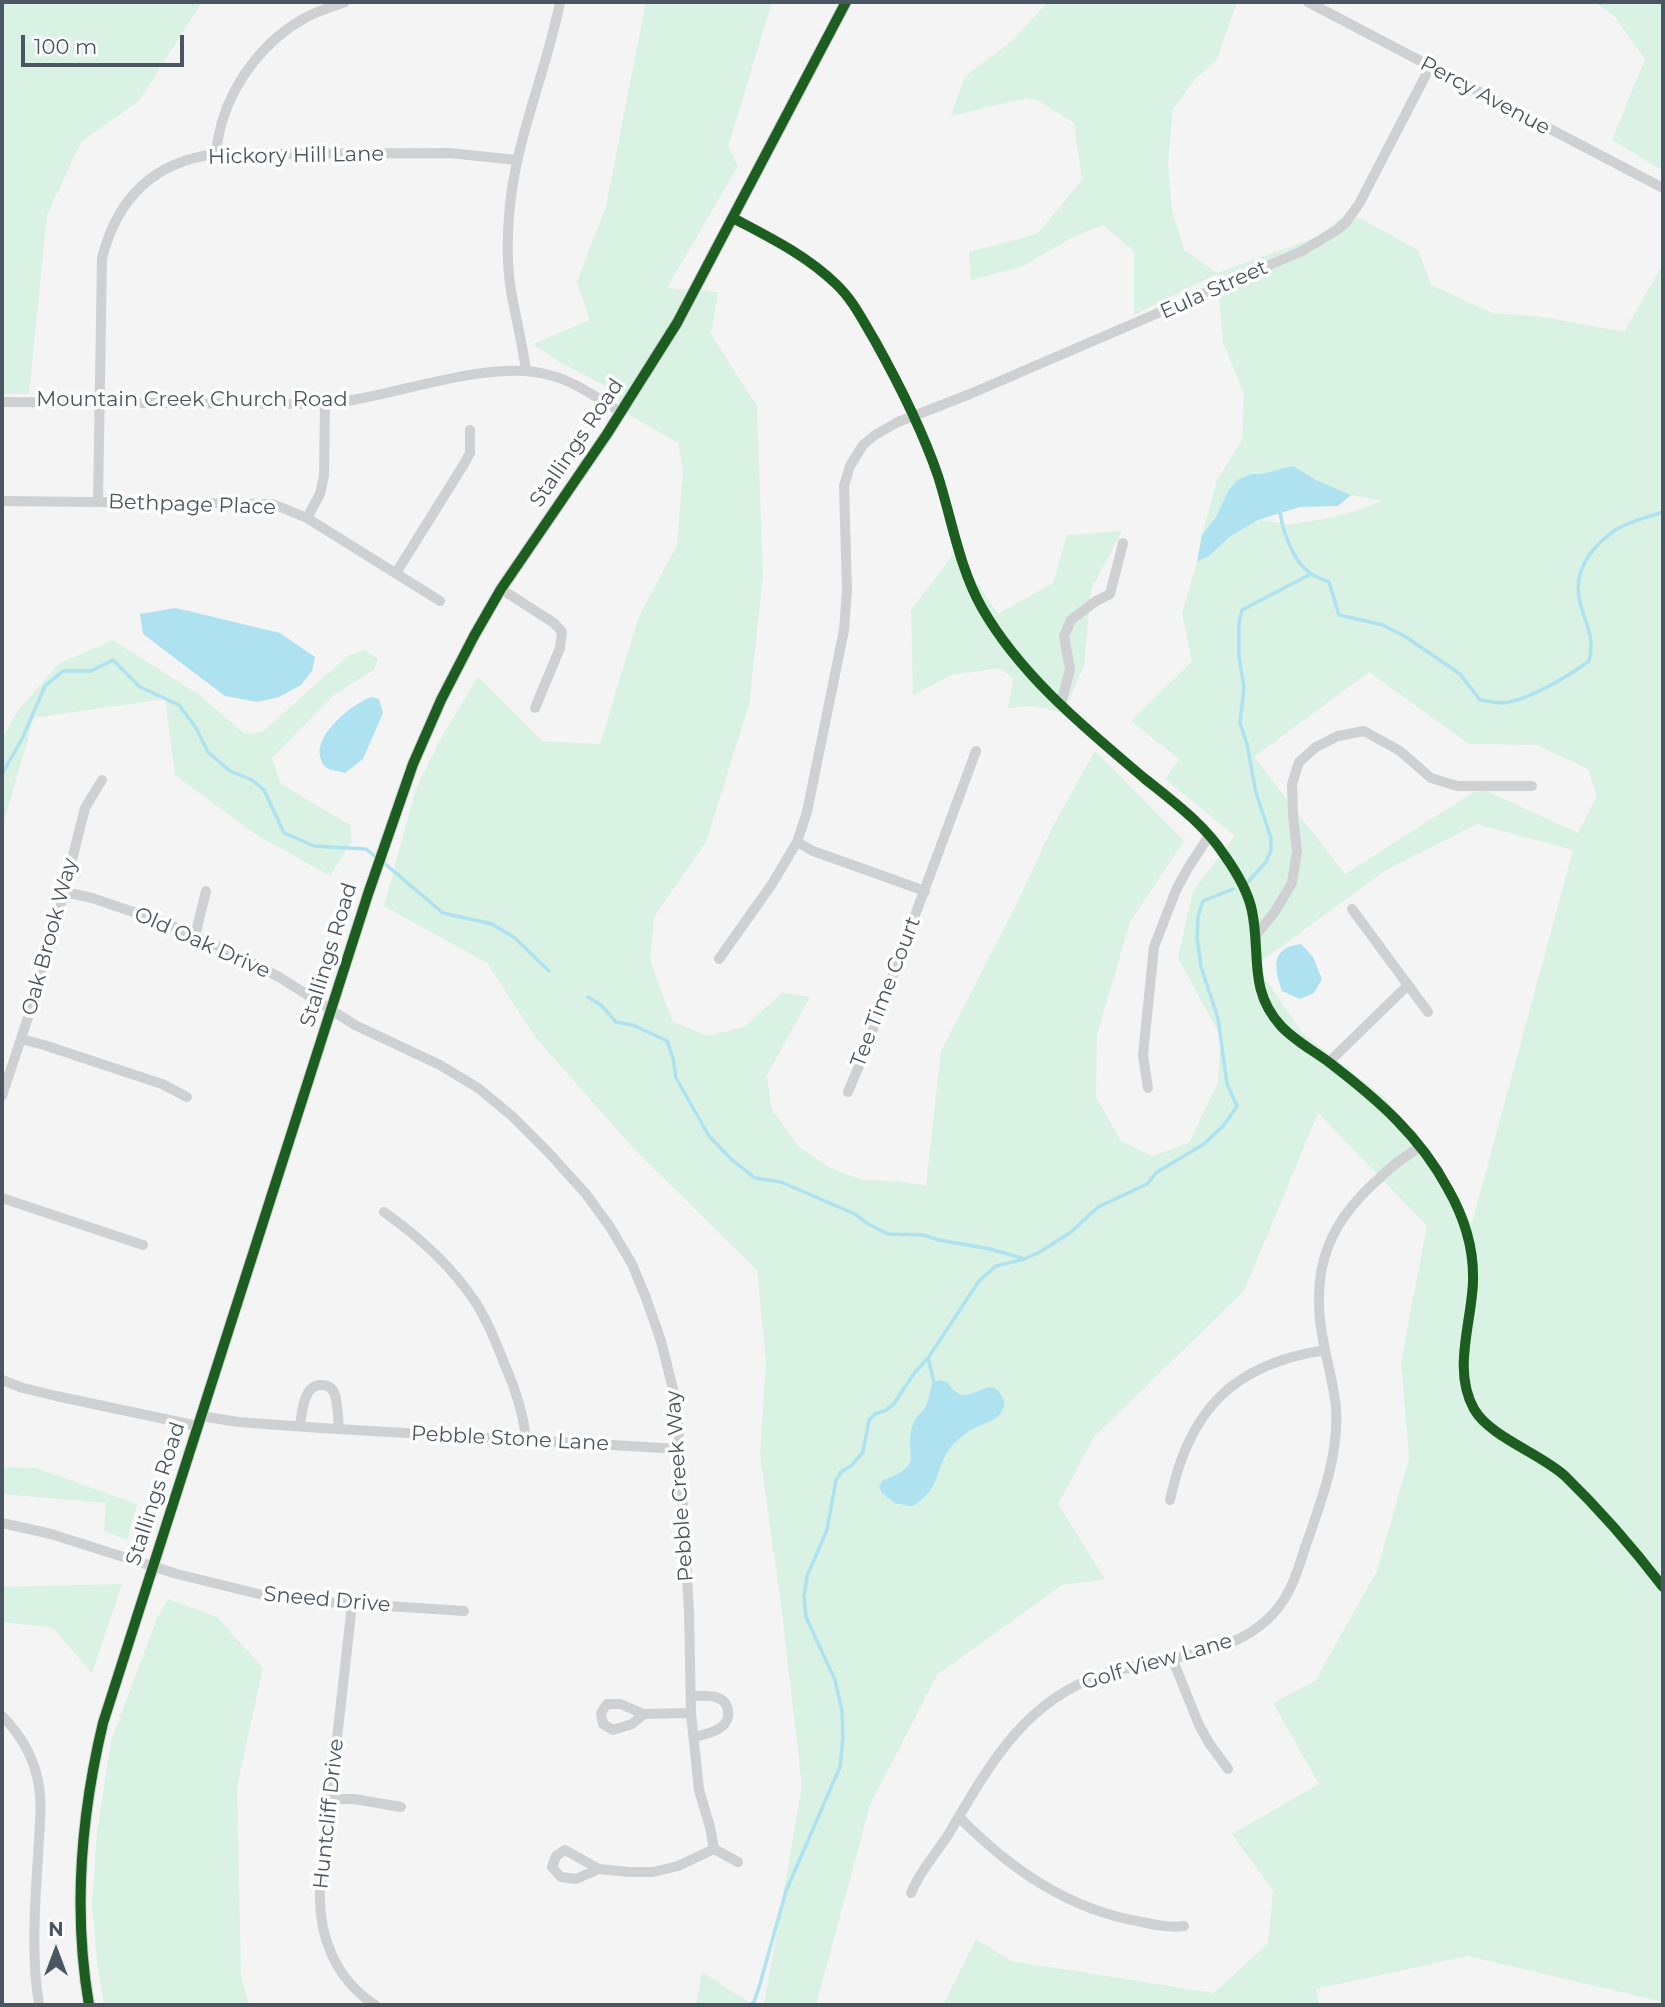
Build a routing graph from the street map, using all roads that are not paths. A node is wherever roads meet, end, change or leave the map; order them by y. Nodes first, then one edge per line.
1 (345, 2) edge
2 (560, 2) edge
3 (846, 2) edge
4 (1308, 2) edge
5 (1430, 67) junction
6 (215, 154) junction
7 (517, 160) junction
8 (1663, 188) edge
9 (733, 218) junction
10 (526, 370) junction
11 (2, 402) edge
12 (99, 402) junction
13 (325, 402) junction
14 (621, 412) junction
15 (913, 416) junction
16 (470, 430) dead end
17 (2, 501) edge
18 (98, 502) junction
19 (307, 518) junction
20 (1123, 543) dead end
21 (396, 573) junction
22 (501, 589) junction
23 (440, 601) dead end
24 (1060, 704) junction
25 (535, 708) dead end
26 (976, 751) dead end
27 (102, 780) dead end
28 (1532, 786) dead end
29 (1209, 836) junction
30 (797, 842) junction
31 (206, 891) dead end
32 (925, 891) junction
33 (65, 892) junction
34 (1352, 909) dead end
35 (195, 936) junction
36 (1255, 936) junction
37 (719, 960) dead end
38 (1408, 985) junction
39 (332, 1010) junction
40 (1428, 1012) dead end
41 (22, 1039) junction
42 (1329, 1062) junction
43 (1148, 1088) dead end
44 (848, 1092) dead end
45 (2, 1096) edge
46 (187, 1097) dead end
47 (1420, 1147) junction
48 (2, 1198) edge
49 (384, 1212) dead end
50 (143, 1245) dead end
51 (1325, 1350) junction
52 (2, 1380) edge
53 (200, 1421) junction
54 (300, 1426) junction
55 (340, 1429) junction
56 (526, 1441) junction
57 (680, 1449) junction
58 (1170, 1500) dead end
59 (2, 1523) edge
60 (152, 1566) junction
61 (1663, 1587) edge
62 (352, 1605) junction
63 (464, 1611) dead end
64 (1172, 1658) junction
65 (691, 1696) junction
66 (691, 1713) junction
67 (644, 1714) dead end
68 (2, 1716) edge
69 (695, 1737) junction
70 (1228, 1769) dead end
71 (330, 1799) junction
72 (401, 1807) dead end
73 (959, 1817) junction
74 (714, 1849) junction
75 (738, 1862) dead end
76 (599, 1869) dead end
77 (911, 1893) dead end
78 (1185, 1926) dead end
79 (39, 2005) edge
80 (89, 2005) edge
81 (375, 2005) edge

1 - 6 street
2 - 7 street
3 - 9 street, Stallings Road
4 - 5 street, Percy Avenue
5 - 8 street, Percy Avenue
5 - 15 street, Eula Street
6 - 7 street, Hickory Hill Lane
6 - 12 street, Hickory Hill Lane
7 - 10 street
9 - 14 street, Stallings Road
9 - 15 street
10 - 13 street, Mountain Creek Church Road
10 - 14 street, Mountain Creek Church Road
11 - 12 street, Mountain Creek Church Road
12 - 13 street, Mountain Creek Church Road
12 - 18 street, Hickory Hill Lane
13 - 19 street
14 - 22 street, Stallings Road
15 - 24 street
15 - 30 street, Eula Street
16 - 21 street
17 - 18 street, Bethpage Place
18 - 19 street, Bethpage Place
19 - 21 street, Bethpage Place
20 - 24 street
21 - 23 street, Bethpage Place
22 - 25 street
22 - 39 street, Stallings Road
24 - 29 street
26 - 32 street, Tee Time Court
27 - 33 street, Oak Brook Way
28 - 36 street
29 - 36 street
29 - 43 street
30 - 32 street
30 - 37 street, Eula Street
31 - 35 street
32 - 44 street, Tee Time Court
33 - 35 street, Old Oak Drive
33 - 41 street, Oak Brook Way
34 - 38 street
35 - 39 street, Old Oak Drive
36 - 42 street
38 - 40 street
38 - 42 street
39 - 53 street, Stallings Road
39 - 57 street, Pebble Creek Way
41 - 45 street, Oak Brook Way
41 - 46 street
42 - 47 street
47 - 51 street, Golf View Lane
47 - 61 street
48 - 50 street
49 - 56 street
51 - 58 street
51 - 64 street, Golf View Lane
52 - 53 street, Pebble Stone Lane
53 - 54 street, Pebble Stone Lane
53 - 60 street, Stallings Road
54 - 55 street, Pebble Stone Lane
54 - 55 street
55 - 56 street, Pebble Stone Lane
56 - 57 street, Pebble Stone Lane
57 - 65 street, Pebble Creek Way
59 - 60 street, Sneed Drive
60 - 62 street, Sneed Drive
60 - 80 street, Stallings Road
62 - 63 street, Sneed Drive
62 - 71 street, Huntcliff Drive
64 - 70 street
64 - 73 street, Golf View Lane
65 - 66 street, Pebble Creek Way
65 - 69 street
66 - 67 street
66 - 69 street, Pebble Creek Way
68 - 79 street
69 - 74 street, Pebble Creek Way
71 - 72 street
71 - 81 street, Huntcliff Drive
73 - 77 street, Golf View Lane
73 - 78 street
74 - 75 street
74 - 76 street

